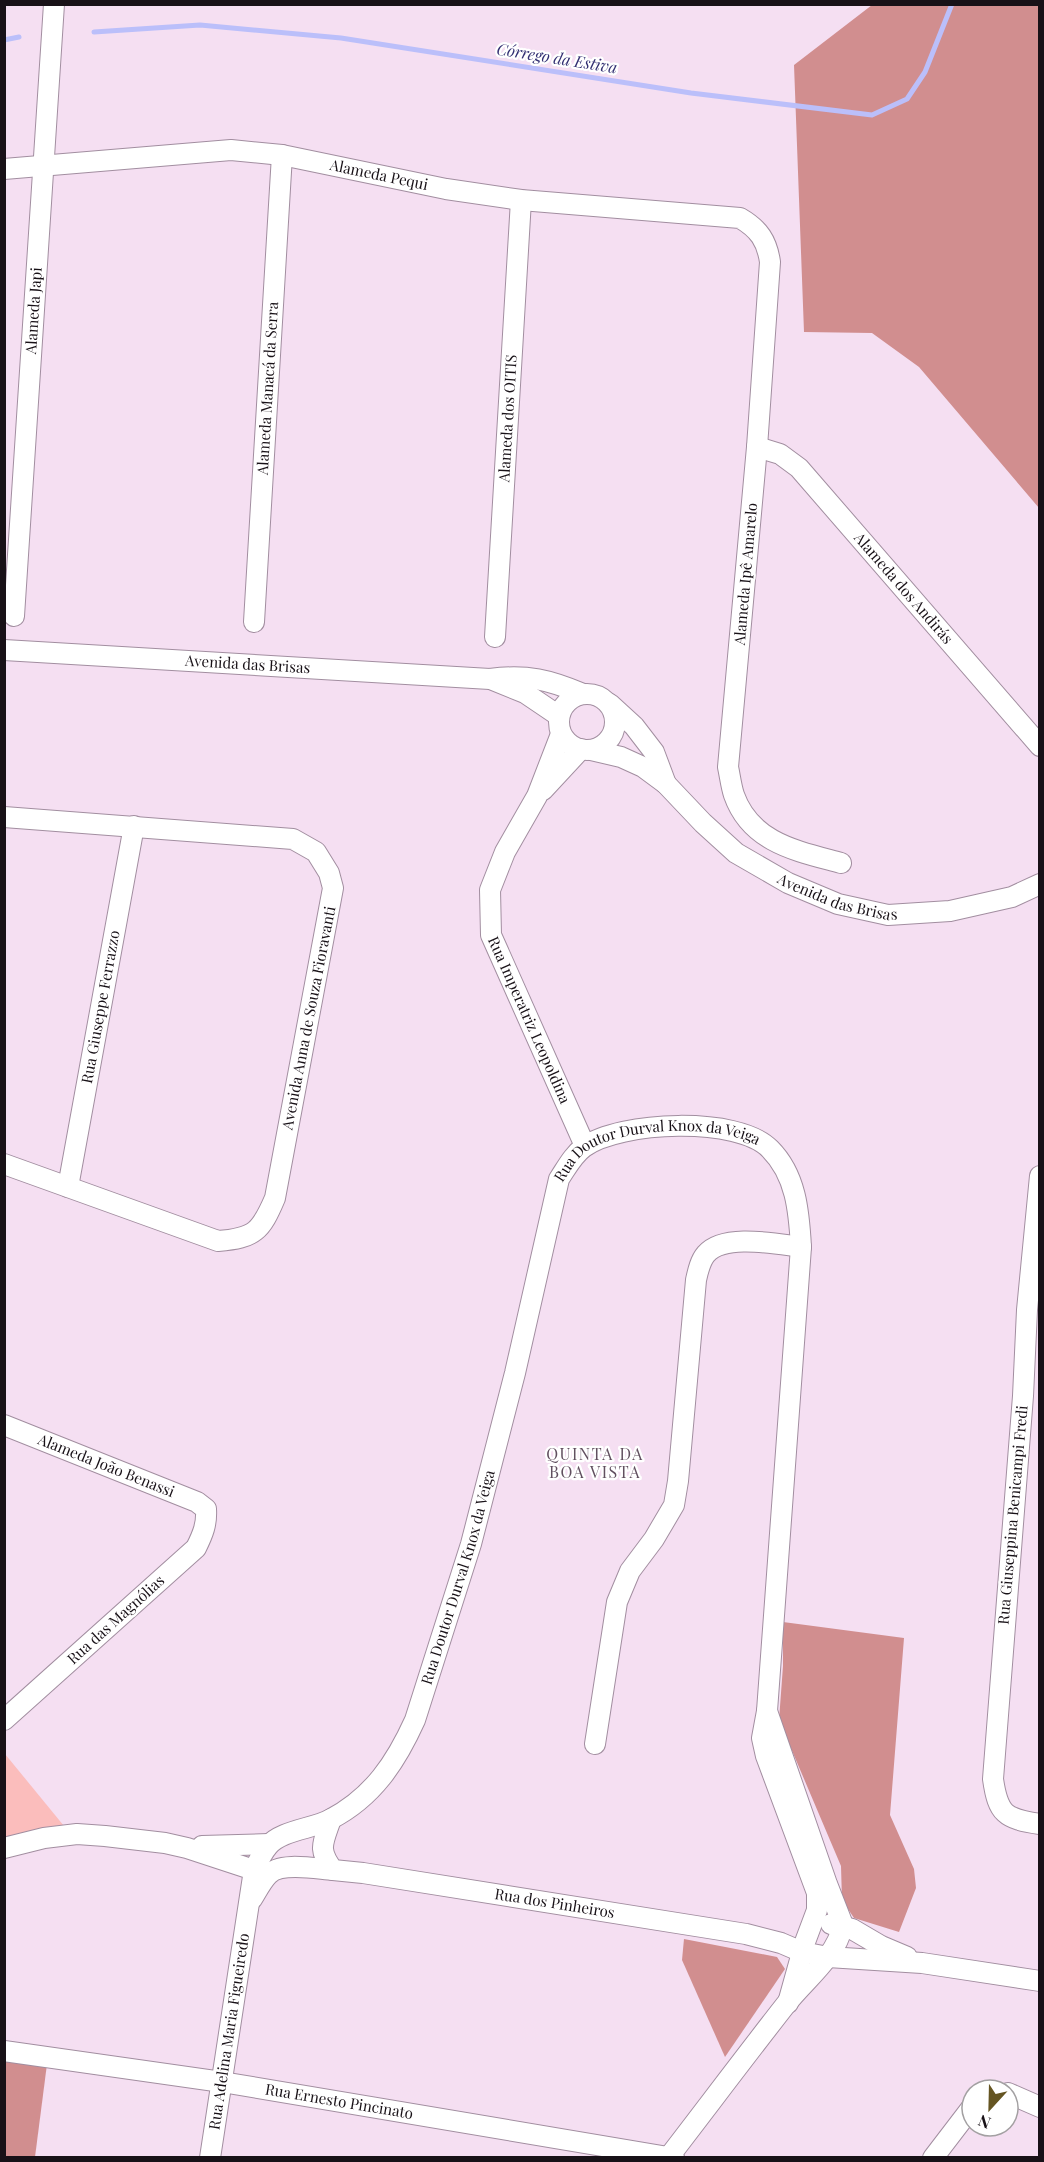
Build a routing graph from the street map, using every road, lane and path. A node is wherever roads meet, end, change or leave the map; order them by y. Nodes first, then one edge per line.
1 (54, 4) edge
2 (282, 155) junction
3 (43, 164) junction
4 (4, 169) edge
5 (521, 201) junction
6 (752, 225) joint
7 (757, 447) junction
8 (14, 616) dead end
9 (254, 622) dead end
10 (495, 637) dead end
11 (4, 650) edge
12 (490, 679) junction
13 (584, 694) junction
14 (608, 702) junction
15 (560, 725) junction
16 (1040, 746) edge
17 (586, 750) junction
18 (666, 784) junction
19 (537, 796) junction
20 (4, 817) edge
21 (134, 826) junction
22 (841, 863) dead end
23 (1040, 884) edge
24 (585, 1146) junction
25 (4, 1164) edge
26 (1040, 1176) edge
27 (68, 1187) junction
28 (801, 1247) junction
29 (1031, 1397) edge
30 (4, 1425) edge
31 (206, 1509) joint
32 (767, 1711) junction
33 (4, 1720) edge
34 (595, 1744) dead end
35 (331, 1819) junction
36 (1040, 1824) edge
37 (269, 1844) junction
38 (4, 1848) edge
39 (187, 1848) junction
40 (254, 1870) junction
41 (333, 1870) junction
42 (248, 1906) junction
43 (813, 1924) junction
44 (843, 1925) junction
45 (802, 1952) junction
46 (828, 1957) junction
47 (922, 1963) junction
48 (1040, 1982) edge
49 (788, 2003) junction
50 (4, 2051) edge
51 (222, 2082) junction
52 (1020, 2098) edge
53 (1039, 2106) edge
54 (960, 2122) edge
55 (210, 2157) edge
56 (671, 2157) edge
57 (933, 2157) edge

1 - 3 street, Alameda Japi
2 - 3 street, Alameda Pequi
2 - 5 street, Alameda Pequi
2 - 9 street, Alameda Manacá da Serra
3 - 4 street, Alameda Pequi
3 - 8 street, Alameda Japi
5 - 6 street, Alameda Pequi
5 - 10 street, Alameda dos OITIS
6 - 7 street, Alameda Ipê Amarelo
7 - 16 street, Alameda dos Andirás
7 - 22 street, Alameda Ipê Amarelo
11 - 12 street, Avenida das Brisas
12 - 13 street, Avenida das Brisas
12 - 15 street, Avenida das Brisas
13 - 14 street
13 - 15 street
14 - 17 street
14 - 18 street, Avenida das Brisas
15 - 17 street
15 - 19 street, Rua Imperatriz Leopoldina
17 - 18 street, Avenida das Brisas
17 - 19 street, Rua Imperatriz Leopoldina
18 - 23 street, Avenida das Brisas
19 - 24 street, Rua Imperatriz Leopoldina
20 - 21 street, Avenida Anna de Souza Fioravanti
21 - 27 street, Rua Giuseppe Ferrazzo
21 - 27 street, Avenida Anna de Souza Fioravanti
24 - 28 street, Rua Doutor Durval Knox da Veiga
24 - 35 street, Rua Doutor Durval Knox da Veiga
25 - 27 street, Avenida Anna de Souza Fioravanti
26 - 29 street, Rua Giuseppina Benicampi Fredi
28 - 32 street, Rua Doutor Durval Knox da Veiga
28 - 34 street
29 - 36 street, Rua Giuseppina Benicampi Fredi
30 - 31 street, Alameda João Benassi
31 - 33 street, Rua das Magnólias
32 - 43 street, Rua Doutor Durval Knox da Veiga
32 - 44 street, Rua Doutor Durval Knox da Veiga
35 - 37 street
35 - 41 street
37 - 39 street
37 - 40 street
38 - 39 street
39 - 40 street
40 - 42 street, Rua Adelina Maria Figueiredo
41 - 42 street, Rua Adelina Maria Figueiredo
41 - 45 street, Rua dos Pinheiros
42 - 51 street, Rua Adelina Maria Figueiredo
43 - 44 street
43 - 45 street
44 - 46 street
44 - 47 street
45 - 46 street, Rua dos Pinheiros
45 - 49 street
46 - 47 street, Rua dos Pinheiros
46 - 49 street
47 - 48 street
49 - 56 street
50 - 51 street, Rua Ernesto Pincinato
51 - 55 street, Rua Adelina Maria Figueiredo
51 - 56 street, Rua Ernesto Pincinato
52 - 53 street
54 - 57 street

